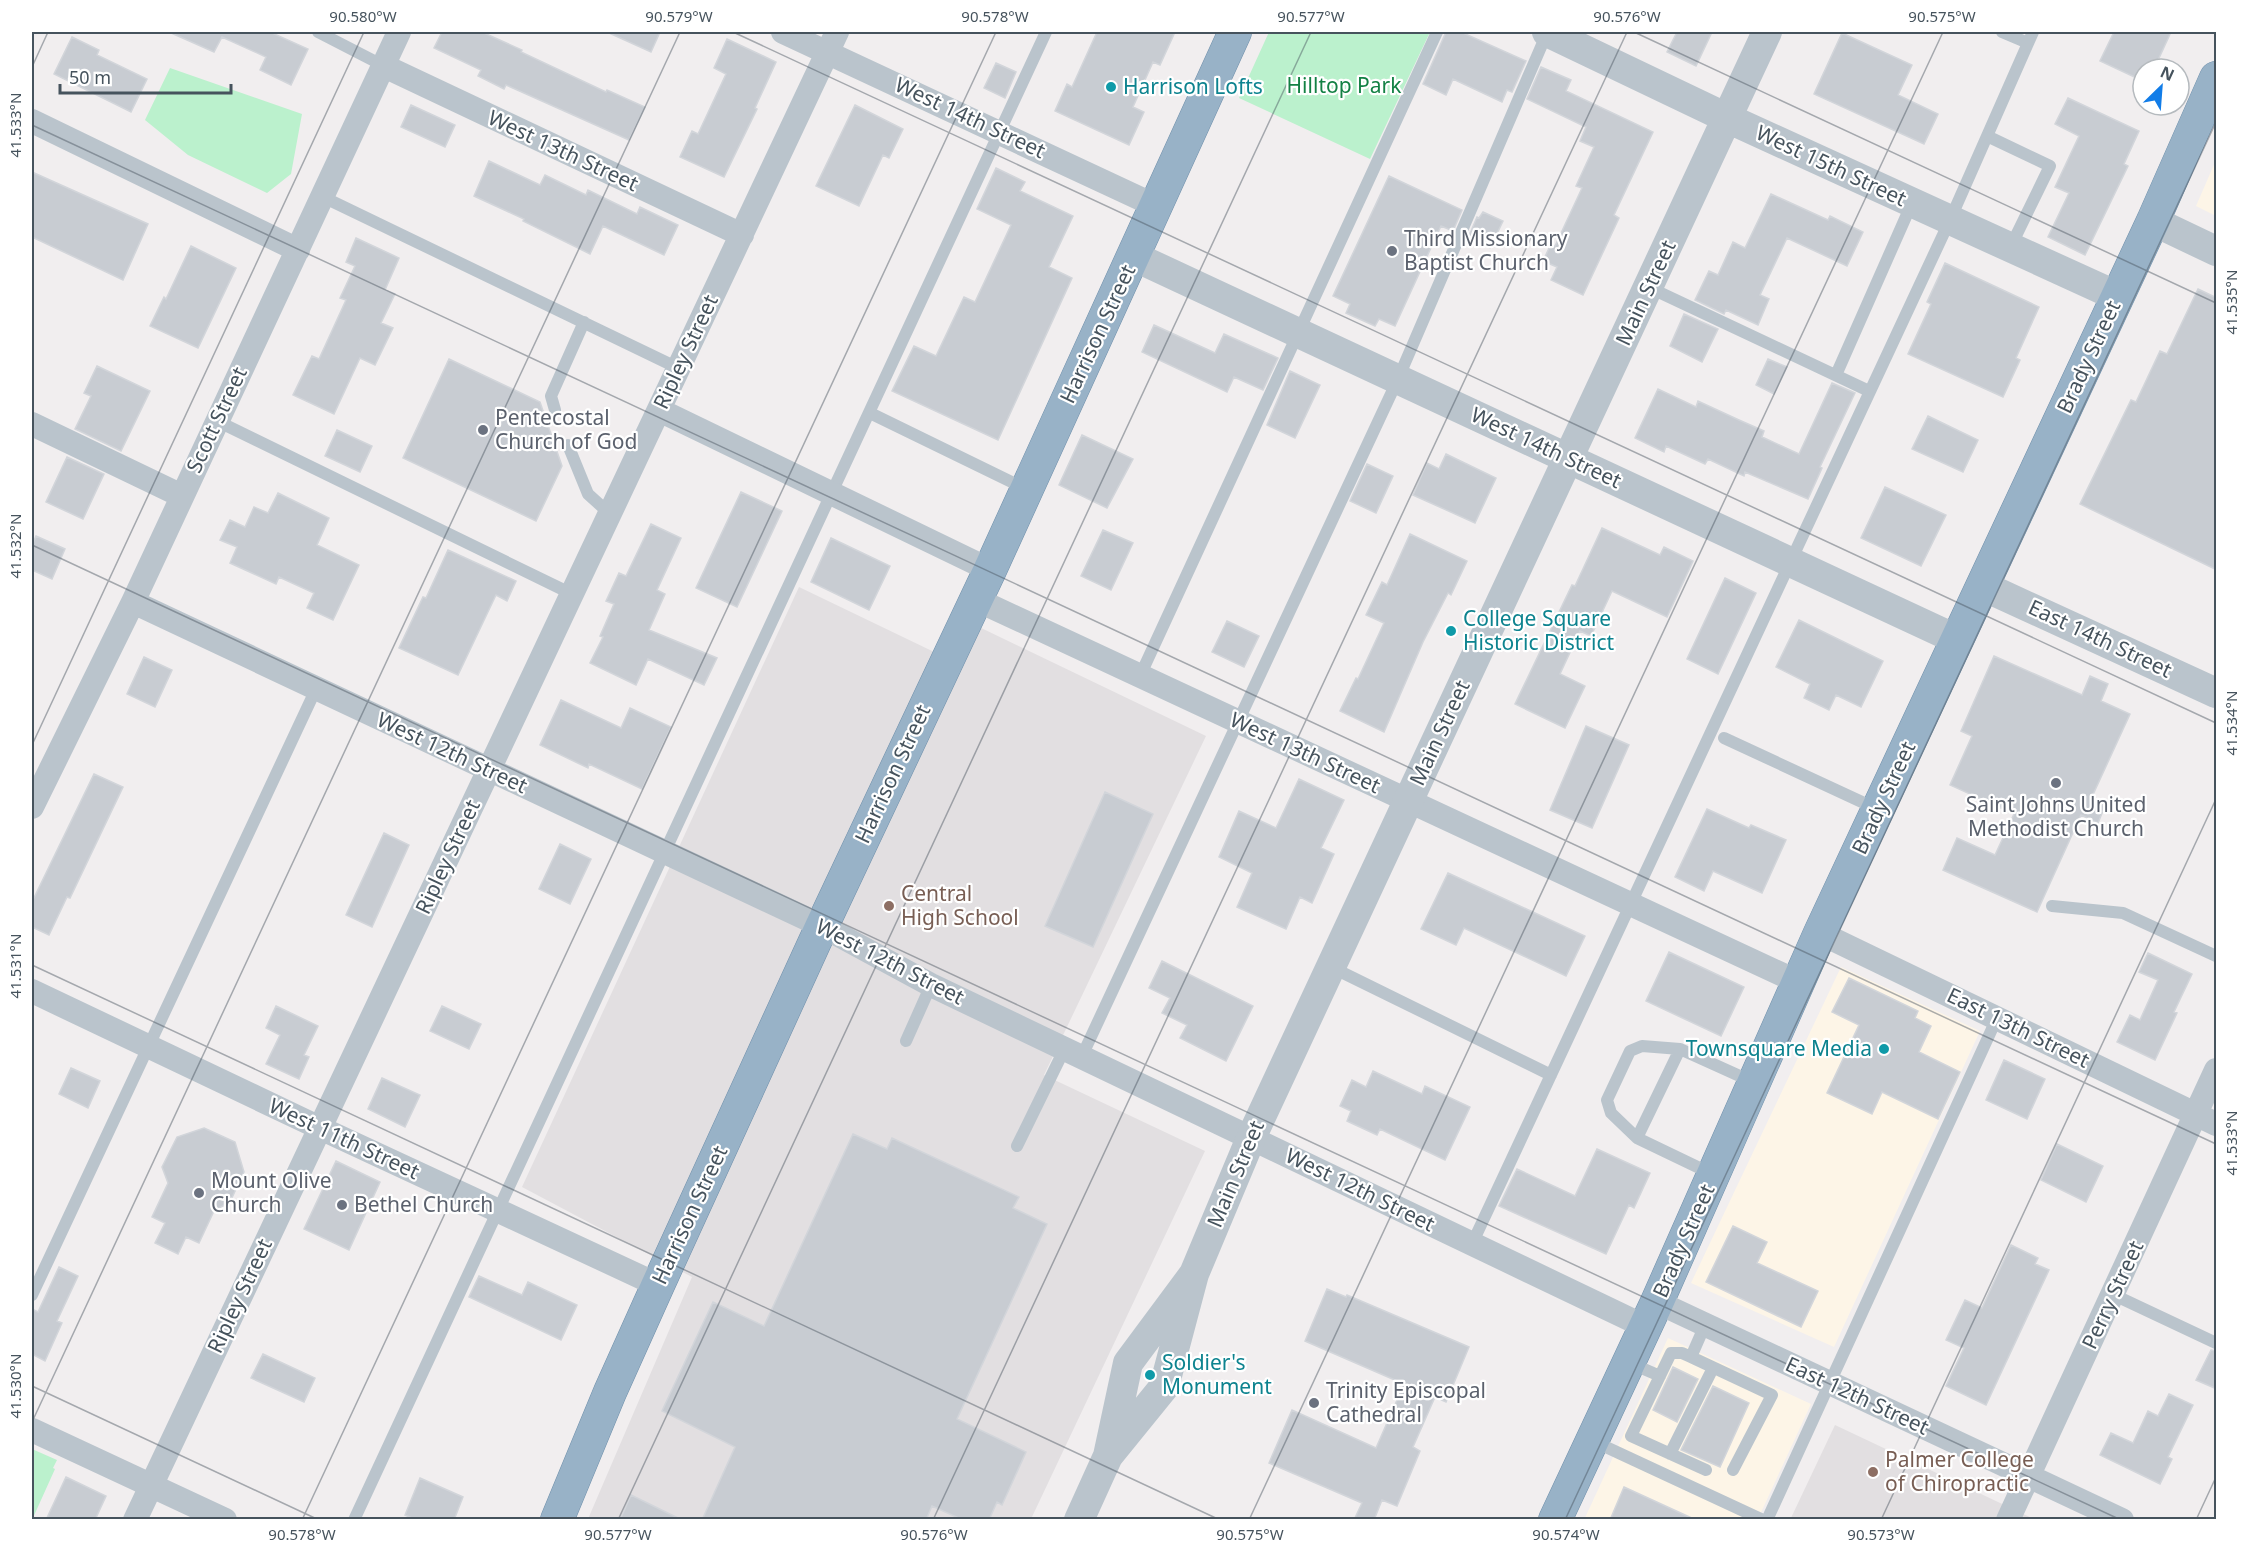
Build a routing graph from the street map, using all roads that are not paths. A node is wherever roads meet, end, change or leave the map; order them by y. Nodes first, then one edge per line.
1 (318, 32) edge
2 (399, 32) edge
3 (783, 32) edge
4 (1046, 32) edge
5 (1235, 32) edge
6 (1437, 32) edge
7 (1547, 32) edge
8 (1767, 32) edge
9 (2002, 32) edge
10 (2031, 37) edge
11 (833, 42) edge
12 (384, 66) junction
13 (2217, 78) edge
14 (1727, 118) junction
15 (32, 121) edge
16 (1000, 131) junction
17 (1987, 136) junction
18 (323, 197) junction
19 (1912, 203) junction
20 (1156, 206) junction
21 (1950, 220) junction
22 (2153, 221) junction
23 (742, 235) junction
24 (2011, 248) junction
25 (298, 250) junction
26 (2217, 251) edge
27 (1133, 256) junction
28 (1648, 287) junction
29 (2117, 296) junction
30 (584, 322) junction
31 (1298, 333) junction
32 (678, 368) junction
33 (1836, 375) junction
34 (1398, 379) junction
35 (1869, 391) junction
36 (555, 410) dead end
37 (659, 410) junction
38 (870, 413) junction
39 (217, 421) junction
40 (32, 424) edge
41 (568, 445) dead end
42 (1568, 459) junction
43 (1027, 489) junction
44 (833, 493) junction
45 (182, 496) junction
46 (610, 514) junction
47 (1791, 562) junction
48 (990, 570) junction
49 (1983, 586) junction
50 (572, 594) junction
51 (975, 599) junction
52 (133, 602) junction
53 (1959, 640) junction
54 (1140, 676) junction
55 (316, 689) junction
56 (2217, 693) edge
57 (1238, 722) junction
58 (1724, 738) dead end
59 (40, 770) edge
60 (489, 771) junction
61 (1408, 801) junction
62 (32, 807) edge
63 (1878, 810) junction
64 (664, 853) junction
65 (1631, 904) junction
66 (2052, 906) dead end
67 (822, 926) junction
68 (1820, 933) junction
69 (2217, 956) edge
70 (1331, 967) junction
71 (1798, 982) junction
72 (931, 985) junction
73 (32, 991) edge
74 (1997, 1018) junction
75 (906, 1041) dead end
76 (148, 1046) junction
77 (1680, 1048) junction
78 (1074, 1052) junction
79 (2217, 1070) edge
80 (1551, 1075) junction
81 (1754, 1082) junction
82 (2206, 1119) edge
83 (320, 1128) junction
84 (1251, 1138) junction
85 (1638, 1138) junction
86 (1017, 1146) dead end
87 (1713, 1174) junction
88 (499, 1212) junction
89 (1472, 1244) junction
90 (1194, 1274) junction
91 (658, 1285) junction
92 (2114, 1295) junction
93 (32, 1296) edge
94 (1651, 1315) junction
95 (1705, 1325) junction
96 (2217, 1343) edge
97 (1691, 1357) junction
98 (1629, 1362) junction
99 (1713, 1368) junction
100 (1660, 1376) junction
101 (1830, 1383) junction
102 (32, 1430) edge
103 (1592, 1440) junction
104 (1655, 1447) junction
105 (1670, 1454) junction
106 (1108, 1456) junction
107 (1647, 1467) junction
108 (1706, 1470) dead end
109 (1733, 1470) dead end
110 (2029, 1477) junction
111 (151, 1484) junction
112 (135, 1520) edge
113 (225, 1520) edge
114 (354, 1520) edge
115 (557, 1520) edge
116 (1079, 1520) edge
117 (1556, 1520) edge
118 (1765, 1520) edge
119 (2008, 1520) edge
120 (2122, 1520) edge

1 - 12 lane
2 - 12 street, Scott Street
3 - 11 street, West 14th Street
4 - 16 lane
5 - 20 highway, Harrison Street
6 - 31 lane
7 - 14 street, West 15th Street
7 - 34 lane
8 - 14 street, Main Street
9 - 10 lane
10 - 17 lane
11 - 16 street, West 14th Street
11 - 23 street, Ripley Street
12 - 18 street, Scott Street
12 - 23 street, West 13th Street
13 - 22 highway, Brady Street
14 - 19 street, West 15th Street
14 - 28 street, Main Street
15 - 25 street
16 - 20 street, West 14th Street
16 - 38 lane
17 - 21 lane
17 - 24 lane
18 - 25 street, Scott Street
18 - 30 lane
19 - 21 street, West 15th Street
19 - 33 lane
20 - 27 highway, Harrison Street
21 - 24 street, West 15th Street
21 - 35 lane
22 - 26 street
22 - 29 highway, Brady Street
23 - 32 street, Ripley Street
24 - 29 street, West 15th Street
25 - 39 street, Scott Street
27 - 31 street, West 14th Street
27 - 43 highway, Harrison Street
28 - 33 lane
28 - 42 street, Main Street
29 - 49 highway, Brady Street
30 - 32 lane
30 - 36 lane
31 - 34 street, West 14th Street
31 - 54 lane
32 - 37 street, Ripley Street
33 - 35 lane
34 - 42 street, West 14th Street
34 - 57 lane
35 - 47 lane
37 - 44 street
37 - 46 street, Ripley Street
38 - 43 lane
38 - 44 lane
39 - 45 street, Scott Street
39 - 50 lane
40 - 45 street
41 - 46 lane
42 - 47 street, West 14th Street
42 - 61 street, Main Street
43 - 48 highway, Harrison Street
44 - 48 street
44 - 64 lane
45 - 52 street, Scott Street
46 - 50 street, Ripley Street
47 - 53 street, West 14th Street
47 - 65 lane
48 - 51 highway, Harrison Street
49 - 53 highway, Brady Street
49 - 56 street, East 14th Street
50 - 60 street, Ripley Street
51 - 54 street, West 13th Street
51 - 67 highway, Harrison Street
52 - 55 street, West 12th Street
52 - 59 street, Scott Street
53 - 63 highway, Brady Street
54 - 57 street, West 13th Street
55 - 60 street, West 12th Street
55 - 76 lane
57 - 61 street, West 13th Street
57 - 78 lane
58 - 63 lane
59 - 62 street, Scott Street
60 - 64 street, West 12th Street
60 - 83 street, Ripley Street
61 - 65 street, West 13th Street
61 - 70 street, Main Street
63 - 68 highway, Brady Street
64 - 67 street, West 12th Street
64 - 88 lane
65 - 71 street, West 13th Street
65 - 80 lane
66 - 69 lane
67 - 72 street, West 12th Street
67 - 91 highway, Harrison Street
68 - 71 highway, Brady Street
68 - 74 street, East 13th Street
70 - 80 lane
70 - 84 street, Main Street
71 - 81 highway, Brady Street
72 - 75 lane
72 - 78 street, West 12th Street
73 - 76 street, West 11th Street
74 - 82 street, East 13th Street
74 - 101 lane
76 - 83 street, West 11th Street
76 - 93 lane
77 - 81 lane
77 - 85 lane
77 - 85 lane
78 - 84 street, West 12th Street
78 - 86 lane
79 - 82 street, Perry Street
80 - 89 lane
81 - 87 highway, Brady Street
82 - 92 street, Perry Street
83 - 88 street, West 11th Street
83 - 111 street, Ripley Street
84 - 89 street, West 12th Street
84 - 90 street, Main Street
85 - 87 lane
87 - 94 highway, Brady Street
88 - 91 street, West 11th Street
88 - 114 lane
89 - 94 street, West 12th Street
90 - 106 street, Main Street
90 - 106 street, Main Street
91 - 115 highway, Harrison Street
92 - 96 lane
92 - 110 street, Perry Street
94 - 95 street, East 12th Street
94 - 98 highway, Brady Street
95 - 97 lane
95 - 101 street, East 12th Street
97 - 99 lane
97 - 100 lane
98 - 100 lane
98 - 103 highway, Brady Street
99 - 105 lane
99 - 109 lane
100 - 104 lane
101 - 110 street, East 12th Street
101 - 118 lane
102 - 111 street
103 - 107 lane
103 - 117 highway, Brady Street
104 - 105 lane
104 - 107 lane
105 - 108 lane
106 - 116 street, Main Street
107 - 118 lane
110 - 119 street, Perry Street
110 - 120 street, East 12th Street
111 - 112 street, Ripley Street
111 - 113 street

